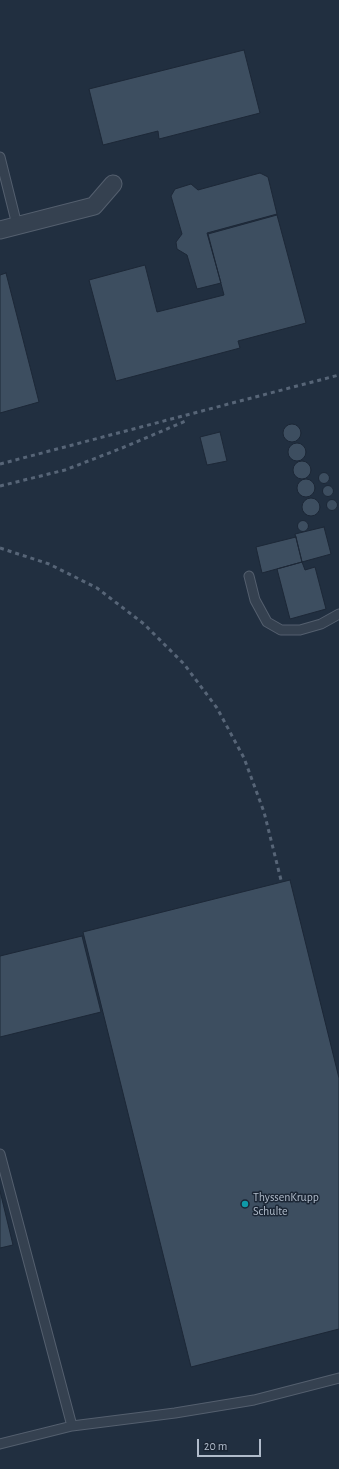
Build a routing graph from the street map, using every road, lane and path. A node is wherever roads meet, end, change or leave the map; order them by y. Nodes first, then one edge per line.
1 (0, 158) edge
2 (113, 184) dead end
3 (17, 225) junction
4 (0, 230) edge
5 (249, 576) dead end
6 (339, 614) edge
7 (0, 1154) edge
8 (339, 1378) edge
9 (72, 1426) junction
10 (0, 1444) edge

1 - 3 lane
2 - 3 street
3 - 4 street
5 - 6 lane
7 - 9 lane
8 - 9 lane
9 - 10 lane

